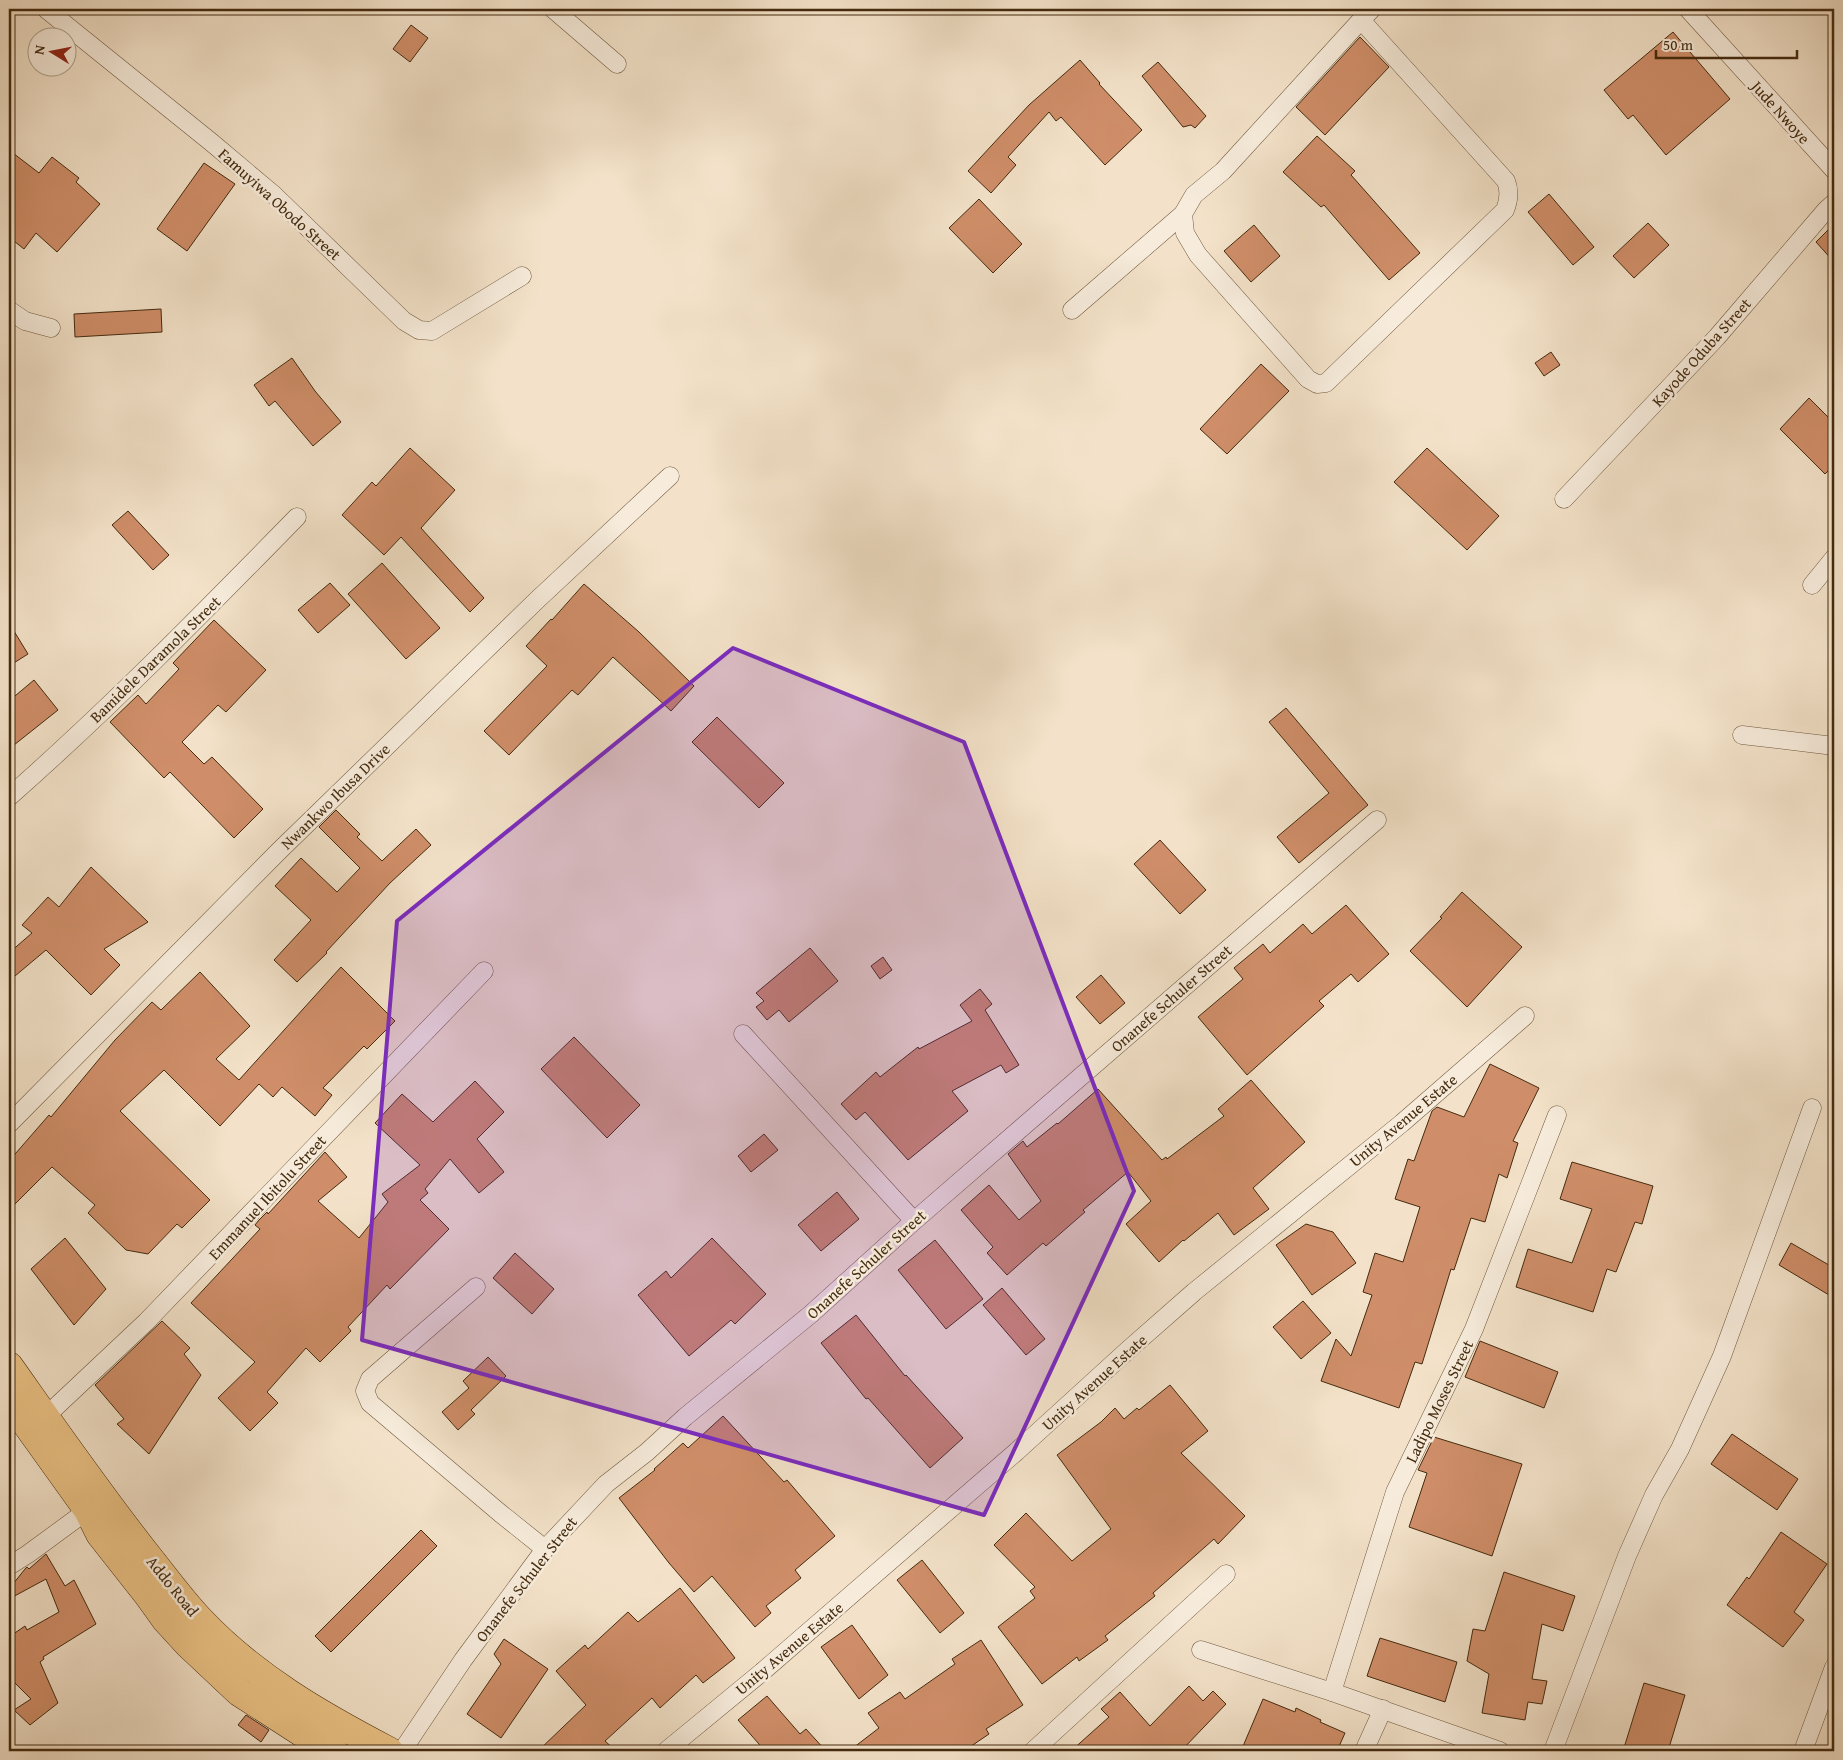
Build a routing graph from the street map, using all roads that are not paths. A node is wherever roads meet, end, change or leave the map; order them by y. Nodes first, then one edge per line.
1 (46, 9) edge
2 (553, 9) edge
3 (1688, 9) edge
4 (1367, 14) edge
5 (617, 64) dead end
6 (1834, 170) edge
7 (1834, 203) edge
8 (1183, 214) junction
9 (522, 276) dead end
10 (9, 310) edge
11 (1072, 310) dead end
12 (51, 328) dead end
13 (670, 476) dead end
14 (1564, 498) dead end
15 (297, 517) dead end
16 (1834, 558) edge
17 (1812, 585) dead end
18 (1742, 735) dead end
19 (1834, 746) edge
20 (9, 798) edge
21 (1377, 820) dead end
22 (484, 971) dead end
23 (1525, 1016) dead end
24 (743, 1034) dead end
25 (1812, 1108) dead end
26 (1557, 1115) dead end
27 (9, 1124) edge
28 (914, 1221) junction
29 (476, 1287) dead end
30 (9, 1366) edge
31 (9, 1400) edge
32 (45, 1417) junction
33 (88, 1510) junction
34 (545, 1549) junction
35 (9, 1566) edge
36 (1226, 1574) dead end
37 (1201, 1650) dead end
38 (1834, 1667) edge
39 (1332, 1692) junction
40 (1383, 1709) junction
41 (334, 1751) edge
42 (389, 1751) edge
43 (402, 1751) edge
44 (666, 1751) edge
45 (1034, 1751) edge
46 (1364, 1751) edge
47 (1500, 1751) edge
48 (1553, 1751) edge
49 (1803, 1751) edge

1 - 9 street, Famuyiwa Obodo Street
2 - 5 street
3 - 6 street, Jude Nwoye
4 - 8 street
4 - 8 street
7 - 14 street, Kayode Oduba Street
8 - 11 street
10 - 12 street
13 - 27 street, Nwankwo Ibusa Drive
15 - 20 street, Bamidele Daramola Street
16 - 17 street
18 - 19 street
21 - 28 street, Onanefe Schuler Street
22 - 32 street, Emmanuel Ibitolu Street
23 - 44 street, Unity Avenue Estate
24 - 28 street
25 - 48 street
26 - 39 street, Ladipo Moses Street
28 - 34 street, Onanefe Schuler Street
29 - 34 street
30 - 32 main road, Addo Road
31 - 33 main road, Addo Road
32 - 42 main road, Addo Road
33 - 35 street
33 - 41 main road, Addo Road
34 - 43 street, Onanefe Schuler Street
36 - 45 street
37 - 39 street
38 - 49 street
39 - 40 street
40 - 46 street
40 - 47 street

